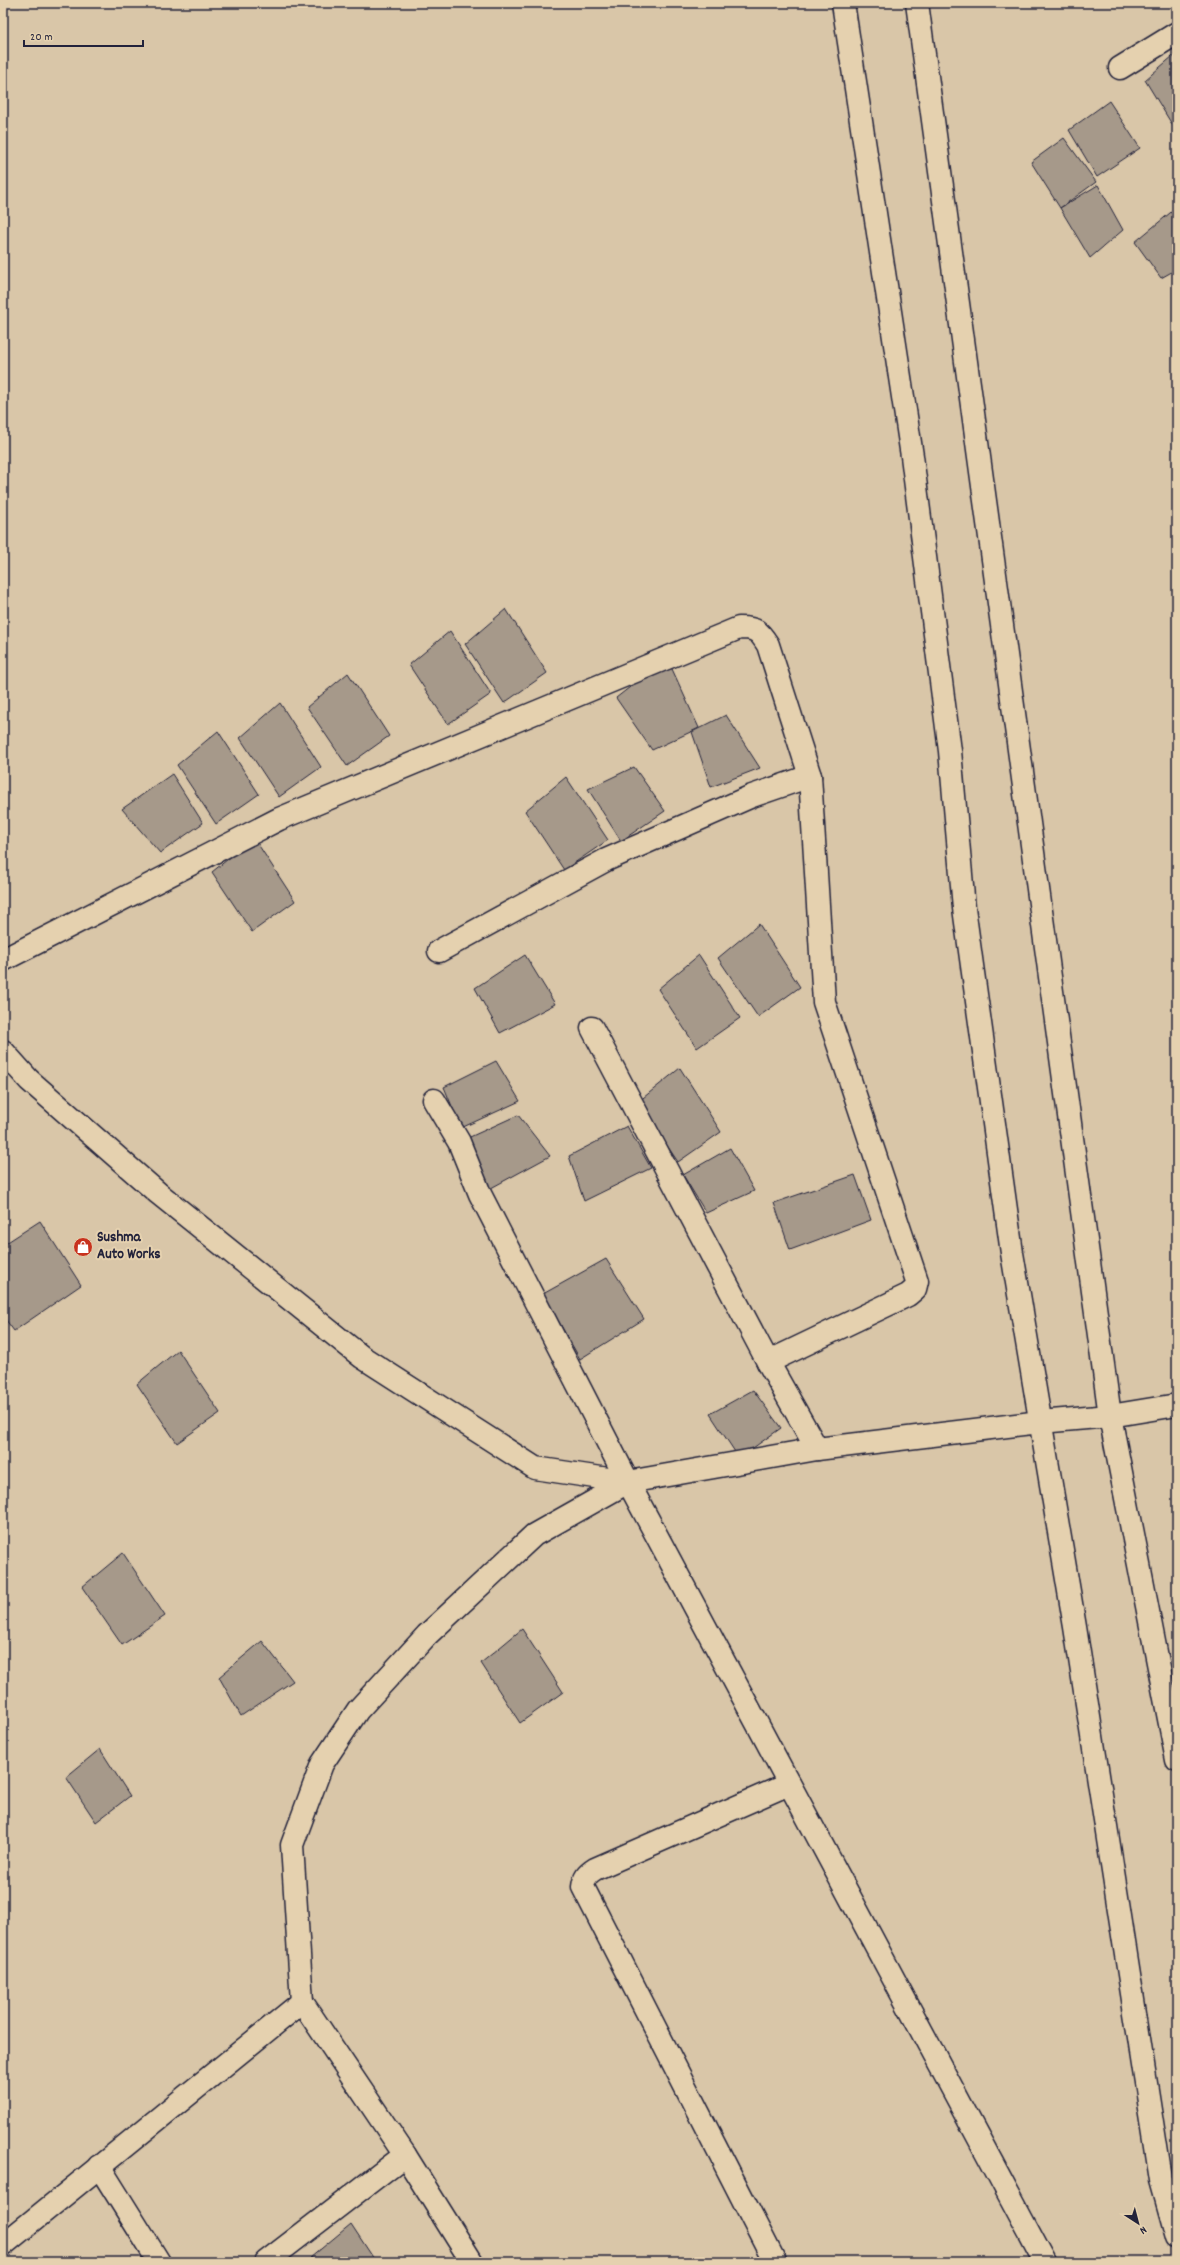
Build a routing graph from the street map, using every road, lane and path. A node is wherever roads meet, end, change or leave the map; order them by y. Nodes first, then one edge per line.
1 (843, 3) edge
2 (917, 3) edge
3 (1177, 34) edge
4 (1120, 68) dead end
5 (810, 776) junction
6 (439, 951) dead end
7 (3, 960) edge
8 (592, 1028) dead end
9 (3, 1051) edge
10 (434, 1100) dead end
11 (768, 1362) junction
12 (1177, 1405) edge
13 (1110, 1416) junction
14 (1040, 1422) junction
15 (817, 1449) junction
16 (628, 1482) junction
17 (1177, 1760) edge
18 (789, 1784) junction
19 (302, 2002) junction
20 (405, 2156) junction
21 (99, 2166) junction
22 (1177, 2237) edge
23 (3, 2245) edge
24 (159, 2262) edge
25 (266, 2262) edge
26 (472, 2262) edge
27 (775, 2262) edge
28 (1045, 2262) edge

1 - 14 main road
2 - 13 main road
3 - 4 main road
5 - 6 main road
5 - 7 main road
5 - 11 main road
8 - 11 main road
9 - 16 main road
10 - 16 main road
11 - 15 main road
12 - 13 main road
13 - 14 main road
13 - 17 main road
14 - 15 main road
14 - 22 main road
15 - 16 main road
16 - 18 main road
16 - 19 main road
18 - 27 main road
18 - 28 main road
19 - 20 main road
19 - 21 main road
20 - 25 main road
20 - 26 main road
21 - 23 main road
21 - 24 main road

